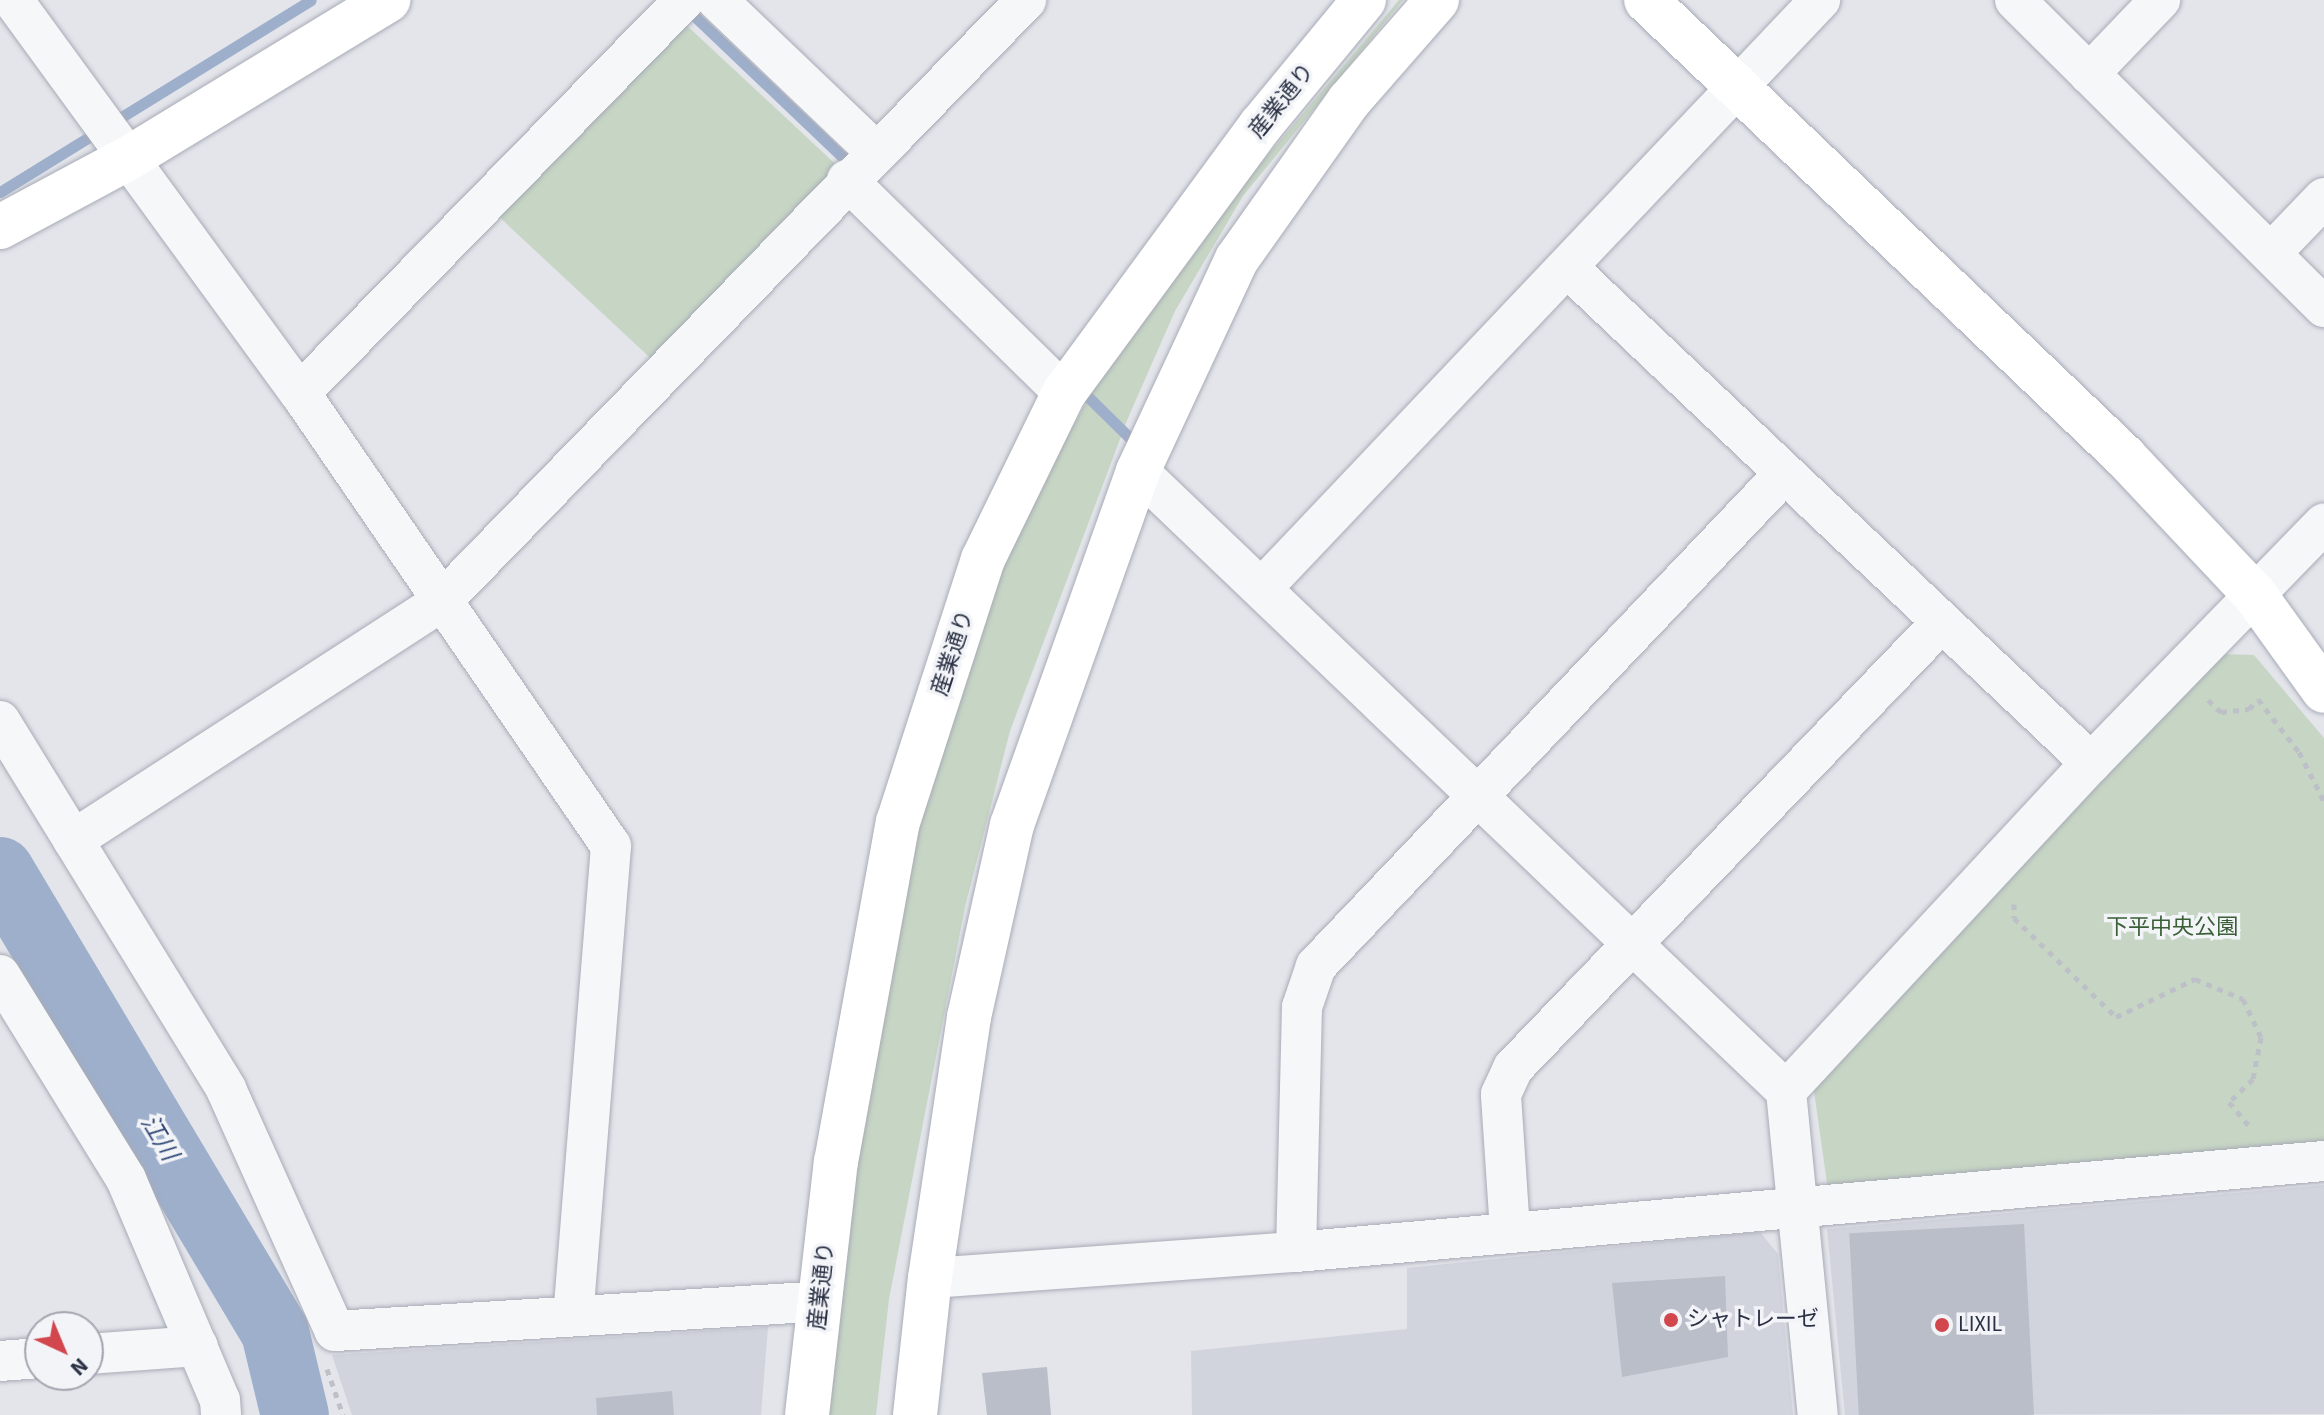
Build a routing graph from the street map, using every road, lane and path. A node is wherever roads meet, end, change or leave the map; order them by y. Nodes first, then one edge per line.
1 (13, 0) edge
2 (388, 0) edge
3 (684, 0) edge
4 (717, 0) edge
5 (1026, 0) edge
6 (1364, 0) edge
7 (1437, 0) edge
8 (1646, 0) edge
9 (1820, 0) edge
10 (2015, 0) edge
11 (2160, 0) edge
12 (2089, 74) junction
13 (1738, 87) junction
14 (875, 151) junction
15 (127, 159) junction
16 (847, 180) junction
17 (2324, 198) edge
18 (0, 227) edge
19 (2272, 252) junction
20 (1568, 268) junction
21 (2324, 307) edge
22 (300, 393) junction
23 (1064, 393) junction
24 (1138, 471) junction
25 (1784, 474) junction
26 (2324, 523) edge
27 (1262, 588) junction
28 (2255, 595) junction
29 (440, 603) junction
30 (1941, 623) junction
31 (2324, 691) edge
32 (2198, 710) dead end
33 (0, 721) edge
34 (2091, 763) junction
35 (1479, 794) junction
36 (2324, 801) edge
37 (73, 840) junction
38 (2021, 893) dead end
39 (1635, 941) junction
40 (0, 975) edge
41 (1786, 1091) junction
42 (2260, 1140) dead end
43 (2324, 1161) edge
44 (1799, 1206) junction
45 (1510, 1231) junction
46 (1296, 1252) junction
47 (930, 1278) junction
48 (820, 1301) junction
49 (573, 1314) junction
50 (198, 1346) junction
51 (104, 1353) edge
52 (24, 1359) edge
53 (0, 1361) edge
54 (221, 1415) edge
55 (807, 1415) edge
56 (915, 1415) edge
57 (1818, 1415) edge

1 - 15 street
2 - 15 street
3 - 22 street
4 - 14 street
5 - 14 street
6 - 23 street, 産業通り
7 - 24 street
8 - 13 street
9 - 13 street
10 - 12 street
11 - 12 street
12 - 19 street
13 - 20 street
13 - 28 street
14 - 16 street
15 - 18 street
15 - 22 street
16 - 23 street
16 - 29 street
17 - 19 street
19 - 21 street
20 - 25 street
20 - 27 street
22 - 29 street
23 - 48 street, 産業通り
24 - 27 street
24 - 47 street
25 - 30 street
25 - 35 street
26 - 28 street
27 - 35 street
28 - 31 street
28 - 34 street
29 - 37 street
29 - 49 street
30 - 34 street
30 - 39 street
32 - 36 path
33 - 37 street
34 - 41 street
35 - 39 street
35 - 46 street
37 - 49 street
38 - 42 path
39 - 41 street
39 - 45 street
40 - 50 street
41 - 44 street
43 - 44 street
44 - 45 street
44 - 57 street
45 - 46 street
46 - 47 street
47 - 56 street
48 - 49 street
48 - 55 street, 産業通り
50 - 51 street
50 - 54 street
52 - 53 street

